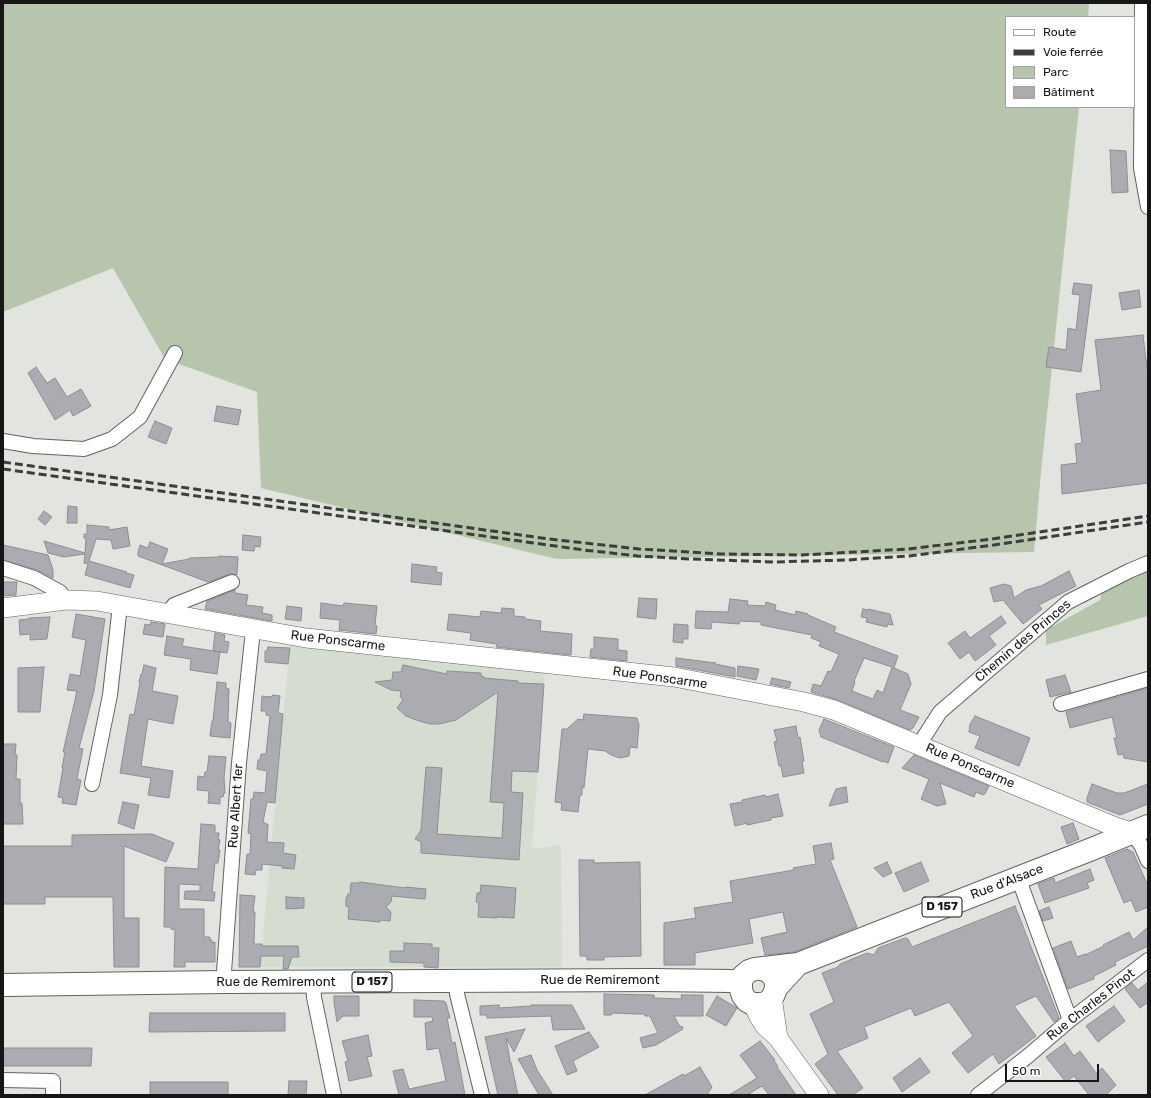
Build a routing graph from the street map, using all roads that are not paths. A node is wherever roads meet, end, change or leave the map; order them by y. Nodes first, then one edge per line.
1 (1142, 3) edge
2 (1148, 208) edge
3 (176, 353) dead end
4 (3, 441) edge
5 (1148, 563) edge
6 (3, 568) edge
7 (232, 582) dead end
8 (66, 600) junction
9 (120, 605) junction
10 (3, 608) edge
11 (167, 614) junction
12 (252, 630) junction
13 (1148, 679) edge
14 (1061, 704) dead end
15 (920, 746) junction
16 (92, 784) dead end
17 (1140, 829) edge
18 (1148, 861) edge
19 (1018, 877) junction
20 (1148, 960) edge
21 (798, 964) junction
22 (762, 969) junction
23 (456, 981) junction
24 (224, 982) junction
25 (313, 982) junction
26 (741, 983) junction
27 (3, 985) edge
28 (767, 996) junction
29 (1070, 1020) junction
30 (3, 1080) edge
31 (53, 1095) edge
32 (334, 1095) edge
33 (482, 1095) edge
34 (819, 1095) edge
35 (978, 1095) edge

1 - 2 street
3 - 4 street
5 - 15 street, Chemin des Princes
6 - 8 street
7 - 11 street
8 - 9 street, Rue Ponscarme
8 - 10 street, Rue Ponscarme
9 - 11 street, Rue Ponscarme
9 - 16 street
11 - 12 street, Rue Ponscarme
12 - 15 street, Rue Ponscarme
12 - 24 street, Rue Albert 1er
13 - 14 street
15 - 17 street, Rue Ponscarme
17 - 18 street
17 - 19 main road, Rue d'Alsace / D 157
19 - 21 main road, Rue d'Alsace / D 157
19 - 29 street
20 - 29 street, Rue Charles Pinot
21 - 22 main road, Rue d'Alsace / D 157
21 - 28 main road, Rue d'Alsace / D 157
22 - 26 main road
22 - 28 main road
23 - 25 main road, Rue de Remiremont / D 157
23 - 26 main road, Rue de Remiremont / D 157
23 - 33 street
24 - 25 main road, Rue de Remiremont / D 157
24 - 27 main road, Rue de Remiremont / D 157
25 - 32 street
26 - 28 main road
28 - 34 street
29 - 35 street, Rue Charles Pinot
30 - 31 street

